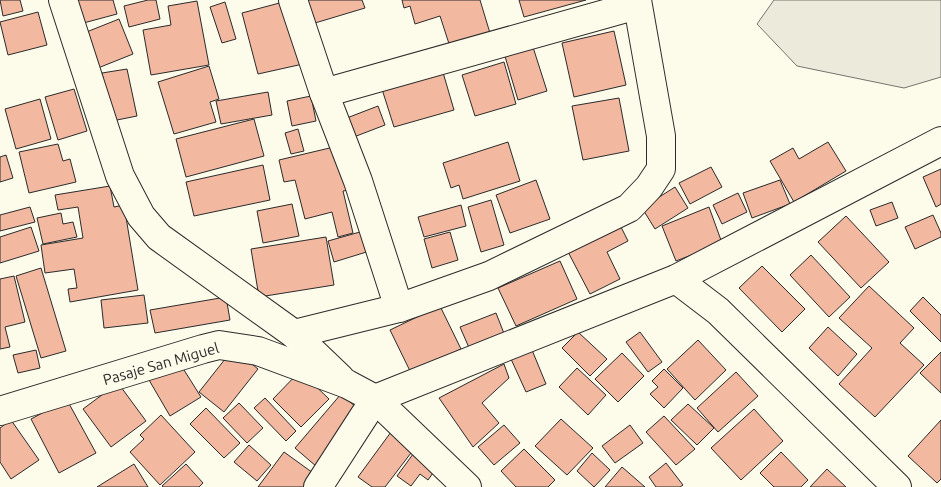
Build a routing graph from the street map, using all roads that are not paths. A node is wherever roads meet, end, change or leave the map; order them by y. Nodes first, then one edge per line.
1 (63, 0) edge
2 (293, 0) edge
3 (637, 2) edge
4 (324, 93) junction
5 (941, 142) edge
6 (676, 279) junction
7 (399, 308) junction
8 (294, 334) junction
9 (347, 384) junction
10 (375, 399) junction
11 (0, 411) edge
12 (318, 487) edge
13 (467, 487) edge
14 (897, 487) edge

1 - 8 street
2 - 4 street
3 - 4 street
3 - 7 street
4 - 7 street
5 - 6 street
6 - 10 street
6 - 14 street
7 - 8 street
8 - 9 street
9 - 10 street, Pasaje San Miguel
9 - 11 street, Pasaje San Miguel
10 - 12 street
10 - 13 street, Pasaje San Miguel

